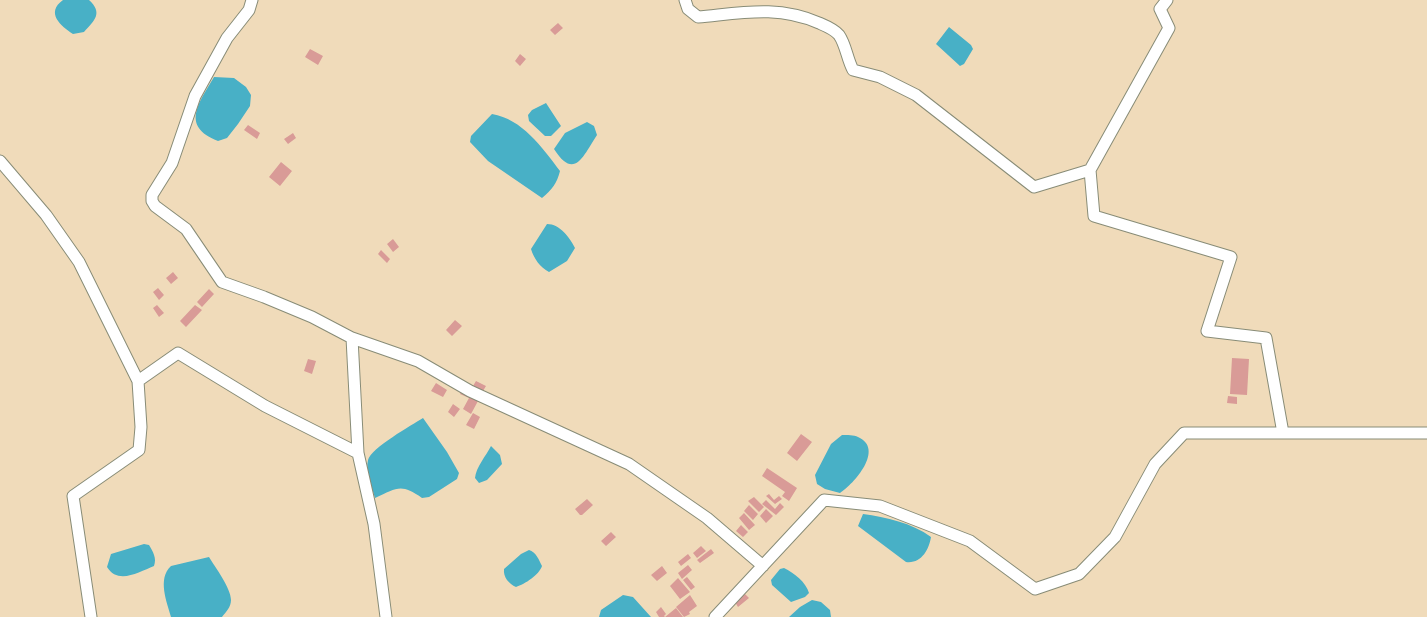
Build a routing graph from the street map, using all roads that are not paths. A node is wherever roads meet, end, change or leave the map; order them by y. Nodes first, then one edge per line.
1 (252, 0) edge
2 (684, 0) edge
3 (1167, 0) edge
4 (0, 161) edge
5 (1090, 170) junction
6 (352, 338) junction
7 (138, 381) junction
8 (1283, 433) junction
9 (1427, 434) edge
10 (358, 453) junction
11 (762, 566) junction
12 (91, 617) edge
13 (386, 617) edge
14 (715, 617) edge

1 - 6 street
2 - 5 street
3 - 5 street
4 - 7 street
5 - 8 street
6 - 10 street
6 - 11 street
7 - 10 street
7 - 12 street
8 - 9 street
8 - 11 street
10 - 13 street
11 - 14 street

